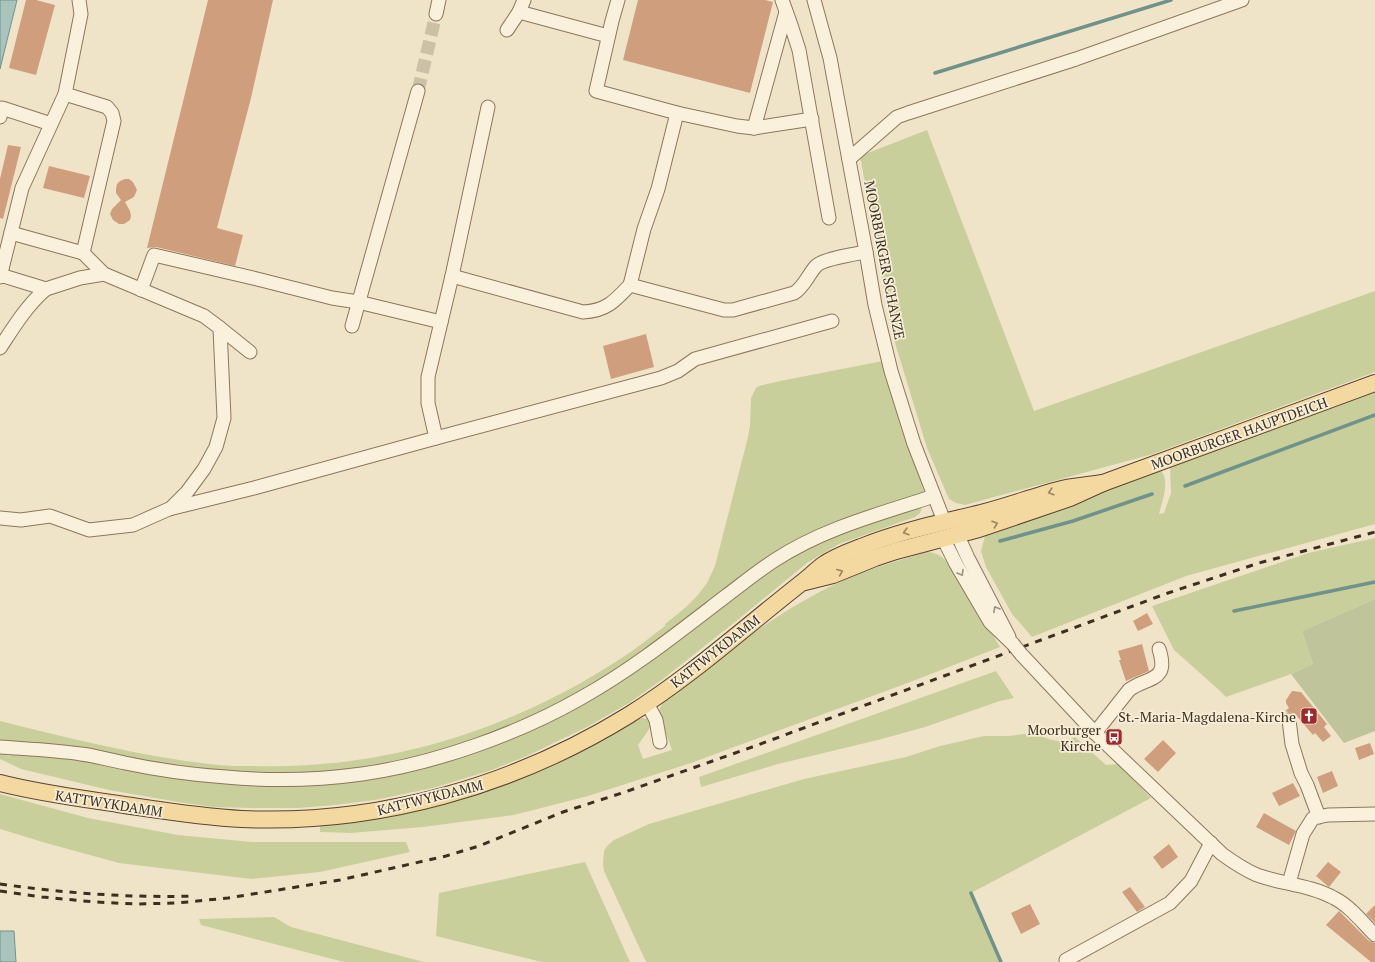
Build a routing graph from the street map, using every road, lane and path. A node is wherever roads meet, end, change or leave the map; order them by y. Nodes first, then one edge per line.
1 (79, 0) edge
2 (439, 0) edge
3 (524, 0) edge
4 (618, 0) edge
5 (814, 0) edge
6 (1242, 0) edge
7 (784, 6) edge
8 (519, 12) junction
9 (436, 14) tunnel mouth
10 (507, 30) dead end
11 (608, 36) junction
12 (418, 91) tunnel mouth
13 (65, 94) junction
14 (488, 107) dead end
15 (677, 113) junction
16 (0, 117) edge
17 (812, 119) junction
18 (51, 124) junction
19 (754, 128) junction
20 (849, 159) junction
21 (829, 218) dead end
22 (11, 233) junction
23 (866, 252) junction
24 (83, 253) junction
25 (104, 274) junction
26 (0, 276) edge
27 (452, 276) junction
28 (630, 285) junction
29 (46, 289) junction
30 (141, 290) junction
31 (358, 302) junction
32 (832, 321) dead end
33 (441, 322) junction
34 (352, 326) dead end
35 (220, 328) junction
36 (0, 348) edge
37 (250, 352) dead end
38 (1375, 383) edge
39 (436, 438) junction
40 (1103, 483) junction
41 (934, 496) junction
42 (169, 509) junction
43 (0, 518) edge
44 (944, 521) junction
45 (950, 536) junction
46 (802, 583) junction
47 (1159, 649) dead end
48 (647, 703) junction
49 (1289, 720) dead end
50 (1095, 733) junction
51 (660, 742) dead end
52 (0, 746) edge
53 (0, 783) edge
54 (1375, 814) edge
55 (1319, 817) junction
56 (1211, 843) junction
57 (1289, 883) junction
58 (1375, 935) edge
59 (1066, 960) dead end

1 - 13 street
2 - 9 street
3 - 8 street
4 - 11 street
5 - 20 street, MOORBURGER SCHANZE
6 - 20 street
7 - 17 street
7 - 19 street
8 - 10 street
8 - 11 street
11 - 15 street
12 - 31 street
13 - 18 street
13 - 24 street
14 - 27 street
15 - 19 street
15 - 28 street
16 - 18 street
17 - 19 street
17 - 21 street
18 - 22 street
20 - 23 street, MOORBURGER SCHANZE
22 - 24 street
22 - 26 street
23 - 28 street
23 - 41 street, MOORBURGER SCHANZE
24 - 25 street
25 - 29 street
25 - 30 street
26 - 29 street
27 - 28 street
27 - 33 street
29 - 36 street
30 - 31 street
30 - 35 street
31 - 33 street
31 - 34 street
32 - 39 street
33 - 39 street
35 - 37 street
35 - 42 street
38 - 40 main road, MOORBURGER HAUPTDEICH
39 - 42 street
40 -> 44 main road, MOORBURGER HAUPTDEICH
45 -> 40 main road, MOORBURGER HAUPTDEICH
41 - 44 street, MOORBURGER SCHANZE
41 - 52 street
42 - 43 street
44 - 45 main road
44 -> 46 main road, KATTWYKDAMM
46 -> 45 main road, KATTWYKDAMM
45 - 50 street, bridge
46 - 48 main road, KATTWYKDAMM
47 - 50 street
48 - 51 street
48 - 53 main road, KATTWYKDAMM
49 - 55 street
50 - 56 street
54 - 55 street
55 - 57 street
56 - 57 street
56 - 59 street
57 - 58 street

